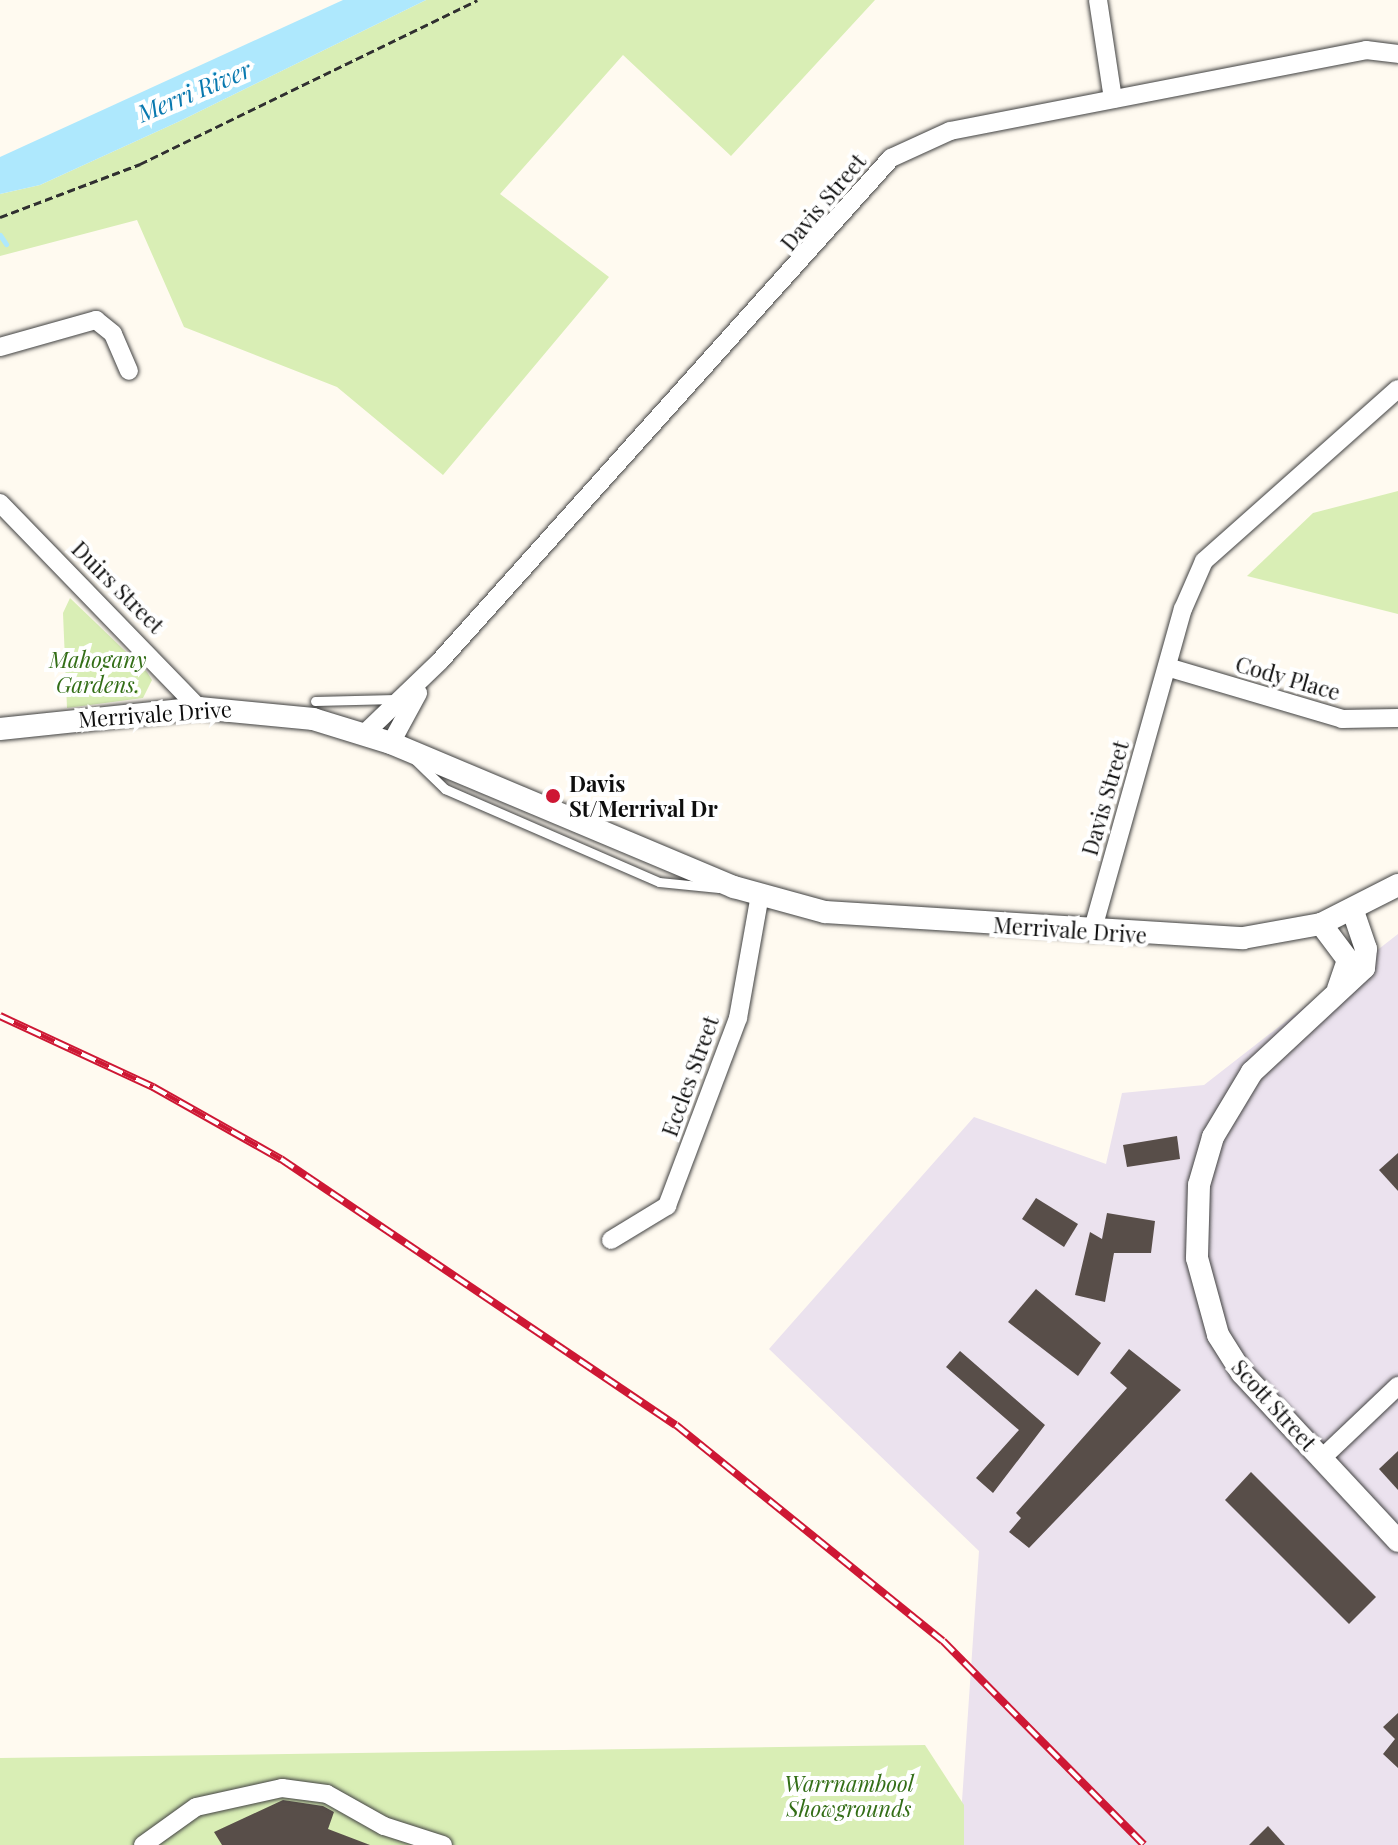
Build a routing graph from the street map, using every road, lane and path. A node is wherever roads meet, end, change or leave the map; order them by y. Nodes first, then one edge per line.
1 (477, 0) edge
2 (1098, 0) edge
3 (1398, 54) edge
4 (1113, 99) junction
5 (0, 217) edge
6 (0, 347) edge
7 (129, 371) dead end
8 (1398, 389) edge
9 (0, 503) edge
10 (440, 661) junction
11 (1167, 667) junction
12 (408, 692) junction
13 (315, 701) dead end
14 (199, 708) junction
15 (1398, 718) edge
16 (0, 729) edge
17 (364, 734) junction
18 (397, 746) junction
19 (1398, 885) edge
20 (760, 895) junction
21 (1353, 911) junction
22 (1321, 924) junction
23 (1092, 932) junction
24 (1326, 1002) junction
25 (611, 1240) dead end
26 (1398, 1386) edge
27 (1322, 1458) junction
28 (1398, 1541) edge
29 (143, 1845) edge
30 (443, 1845) edge

1 - 5 path
2 - 4 street
3 - 4 street, Davis Street
4 - 10 street, Davis Street
6 - 7 street
8 - 11 street, Davis Street
9 - 14 street, Duirs Street
10 - 12 street, Davis Street
10 - 18 street, Davis Street
11 - 15 street, Cody Place
11 - 23 street, Davis Street
12 - 13 lane
12 - 17 street, Davis Street
14 - 16 street, Merrivale Drive
14 - 17 street, Merrivale Drive
17 - 18 street, Merrivale Drive
18 - 20 street, Merrivale Drive
19 - 21 street, Merrivale Drive
20 - 23 street, Merrivale Drive
20 - 25 street, Eccles Street
21 - 22 street, Merrivale Drive
21 - 24 street, Scott Street
22 - 23 street, Merrivale Drive
22 - 24 street, Scott Street
24 - 27 street, Scott Street
26 - 27 street
27 - 28 street, Scott Street
29 - 30 street

